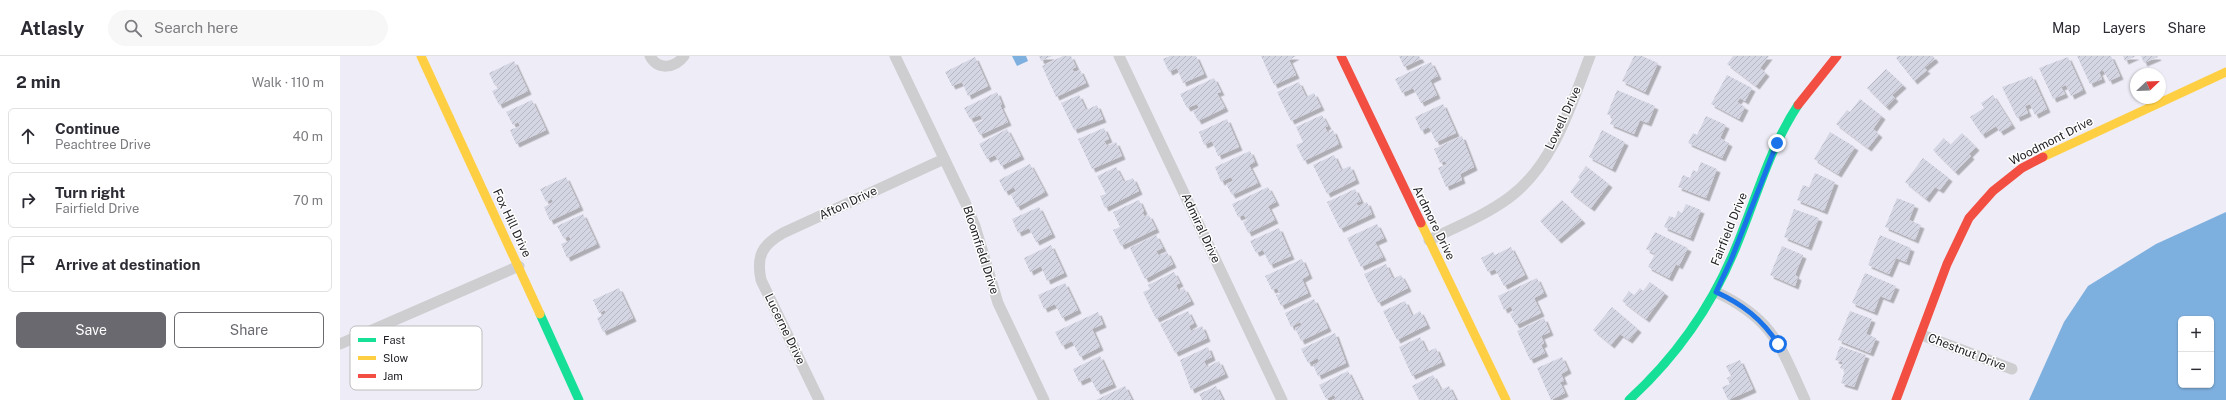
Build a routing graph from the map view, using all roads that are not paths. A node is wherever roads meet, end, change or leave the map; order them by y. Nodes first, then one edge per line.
1 (421, 56) edge
2 (650, 56) edge
3 (684, 56) edge
4 (896, 56) edge
5 (1119, 56) edge
6 (1341, 56) edge
7 (1590, 56) edge
8 (1837, 56) edge
9 (2226, 72) edge
10 (944, 159) junction
11 (1429, 240) junction
12 (760, 257) joint
13 (519, 266) junction
14 (1716, 292) junction
15 (381, 326) edge
16 (1922, 335) junction
17 (350, 340) edge
18 (340, 344) edge
19 (2012, 369) dead end
20 (579, 400) edge
21 (819, 400) edge
22 (1044, 400) edge
23 (1282, 400) edge
24 (1506, 400) edge
25 (1629, 400) edge
26 (1805, 400) edge
27 (1896, 400) edge

1 - 13 street, Fox Hill Drive
2 - 3 street
4 - 10 street, Bloomfield Drive
5 - 23 street, Admiral Drive
6 - 11 street, Ardmore Drive
7 - 11 street, Lowell Drive
8 - 14 street, Fairfield Drive
9 - 16 street, Woodmont Drive
10 - 12 street, Afton Drive
10 - 22 street, Bloomfield Drive
11 - 24 street, Ardmore Drive
12 - 21 street, Lucerne Drive
13 - 15 street
13 - 20 street, Fox Hill Drive
14 - 25 street, Fairfield Drive
14 - 26 street
16 - 19 street, Chestnut Drive
16 - 27 street, Woodmont Drive
17 - 18 street

